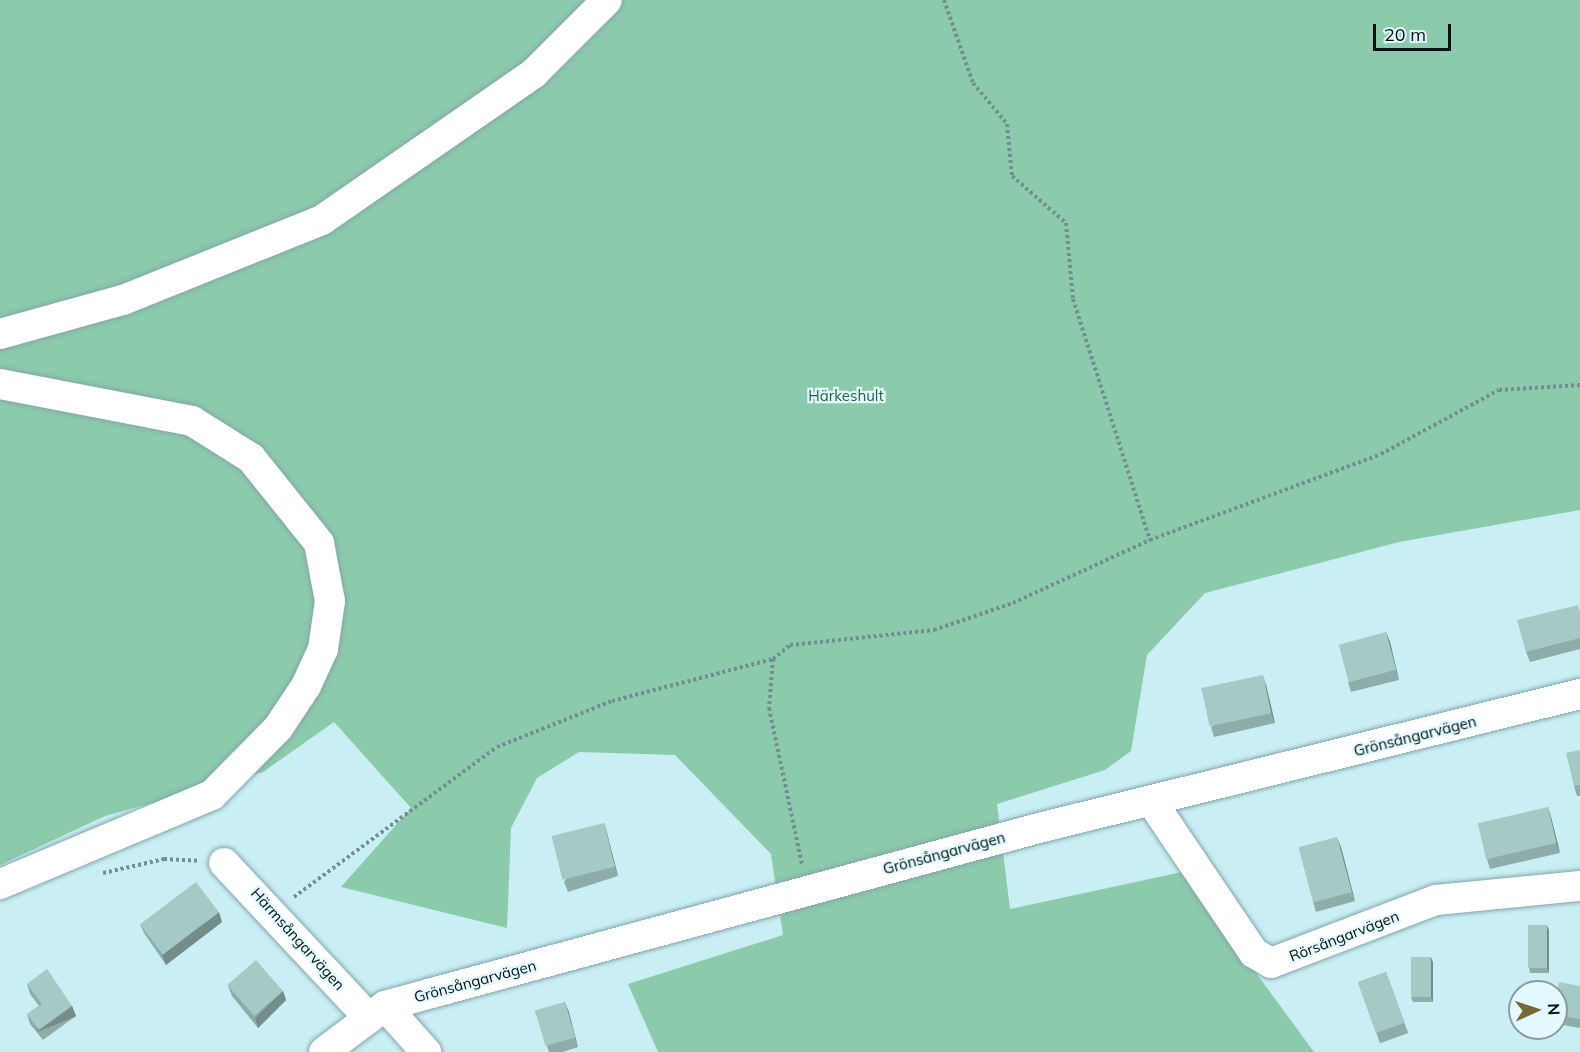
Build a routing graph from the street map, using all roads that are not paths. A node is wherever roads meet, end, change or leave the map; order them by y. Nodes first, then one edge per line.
1 (607, 0) edge
2 (0, 334) edge
3 (0, 384) edge
4 (1580, 694) edge
5 (1152, 802) junction
6 (224, 863) road end
7 (0, 884) edge
8 (1580, 886) edge
9 (377, 1012) junction
10 (324, 1052) edge
11 (426, 1052) edge

1 - 2 street
3 - 7 street
4 - 5 street, Grönsångarvägen
5 - 8 street, Rörsångarvägen
5 - 9 street, Grönsångarvägen
6 - 9 street, Härmsångarvägen
9 - 10 street, Grönsångarvägen
9 - 11 street, Härmsångarvägen

